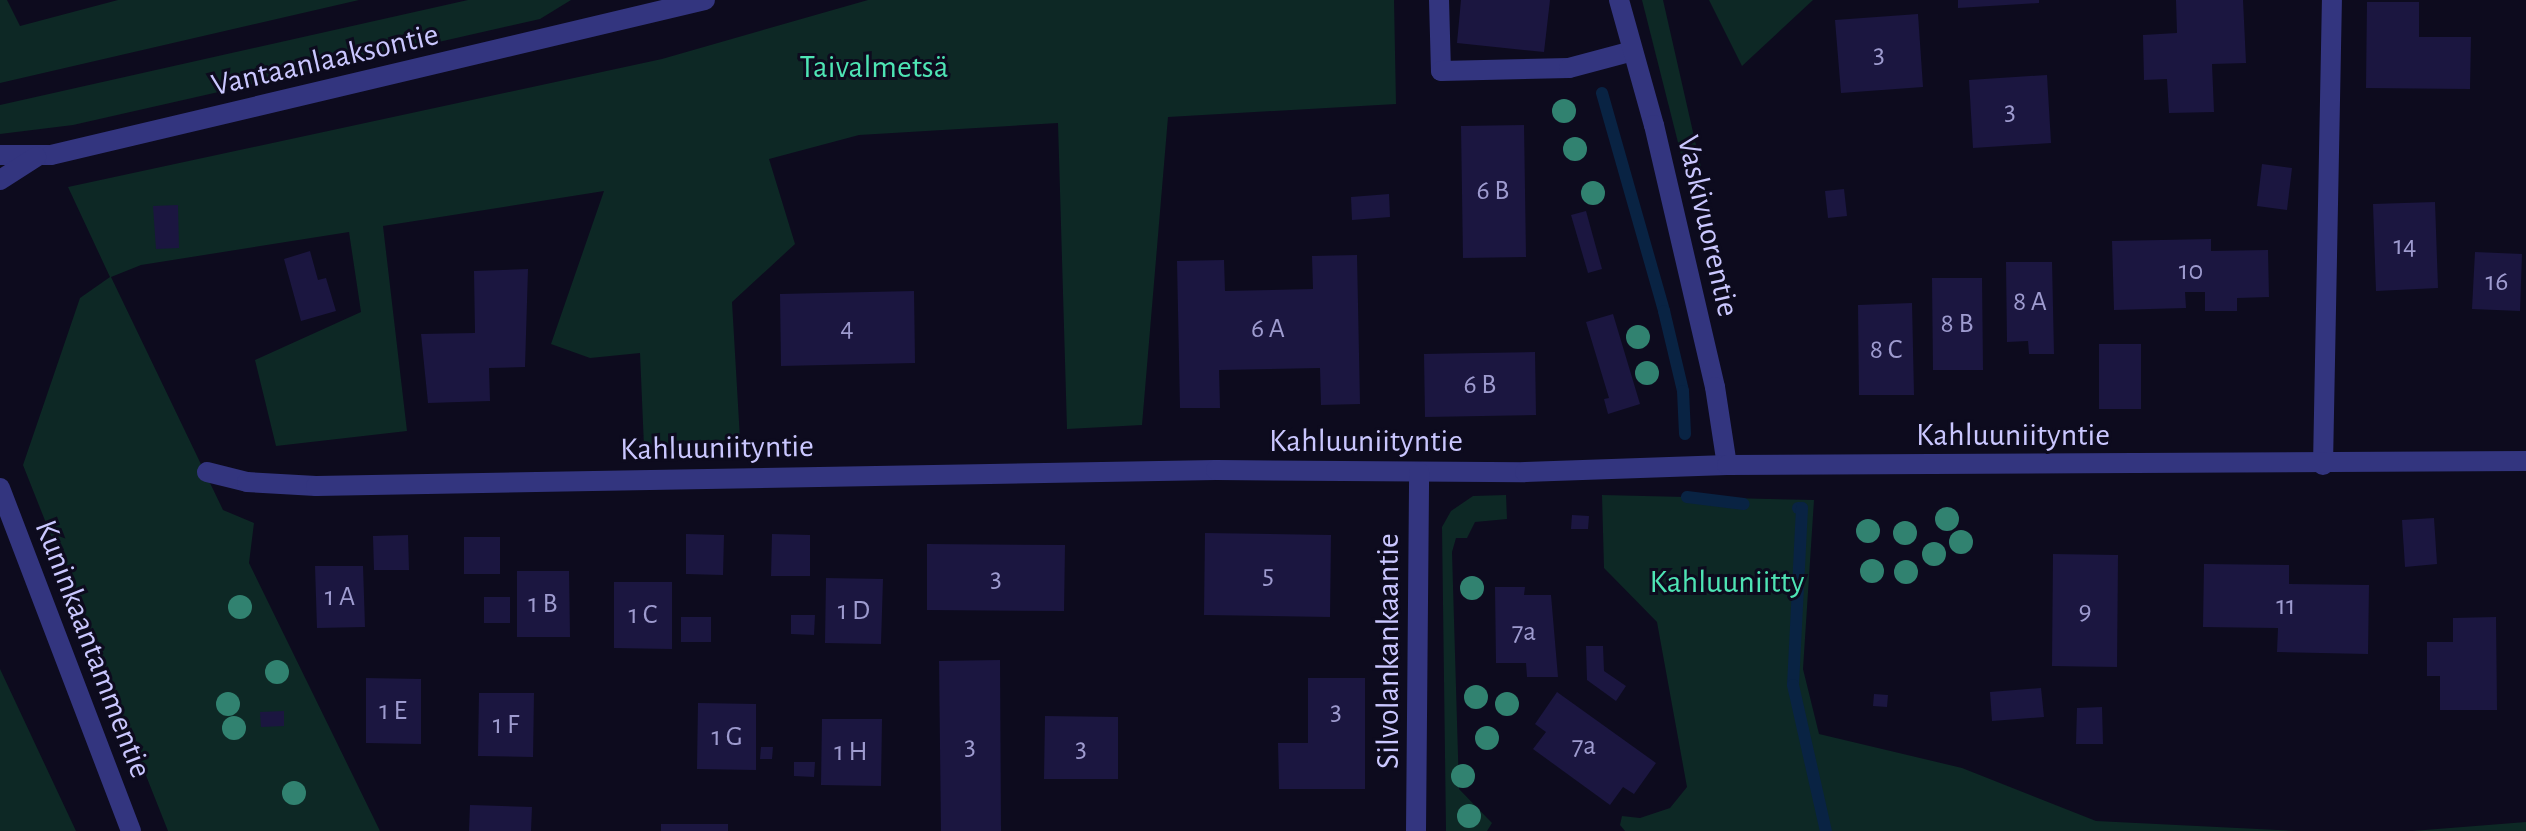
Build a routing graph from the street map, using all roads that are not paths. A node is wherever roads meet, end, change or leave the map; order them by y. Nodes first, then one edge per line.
1 (705, 0) edge
2 (1439, 0) edge
3 (2332, 0) edge
4 (1619, 1) edge
5 (635, 9) edge
6 (1633, 51) junction
7 (0, 155) edge
8 (44, 156) junction
9 (0, 180) edge
10 (2526, 461) edge
11 (1727, 465) junction
12 (2323, 465) junction
13 (207, 472) dead end
14 (1419, 472) junction
15 (0, 488) edge
16 (131, 831) edge
17 (1416, 831) edge

1 - 5 street, Vantaanlaaksontie
2 - 6 street
3 - 12 street
4 - 6 street, Vaskivuorentie
5 - 8 street, Vantaanlaaksontie
6 - 11 street, Vaskivuorentie
7 - 8 street
8 - 9 street
10 - 12 street, Kahluuniityntie
11 - 12 street, Kahluuniityntie
11 - 14 street, Kahluuniityntie
13 - 14 street, Kahluuniityntie
14 - 17 street, Silvolankankaantie
15 - 16 street, Kuninkaantammentie

